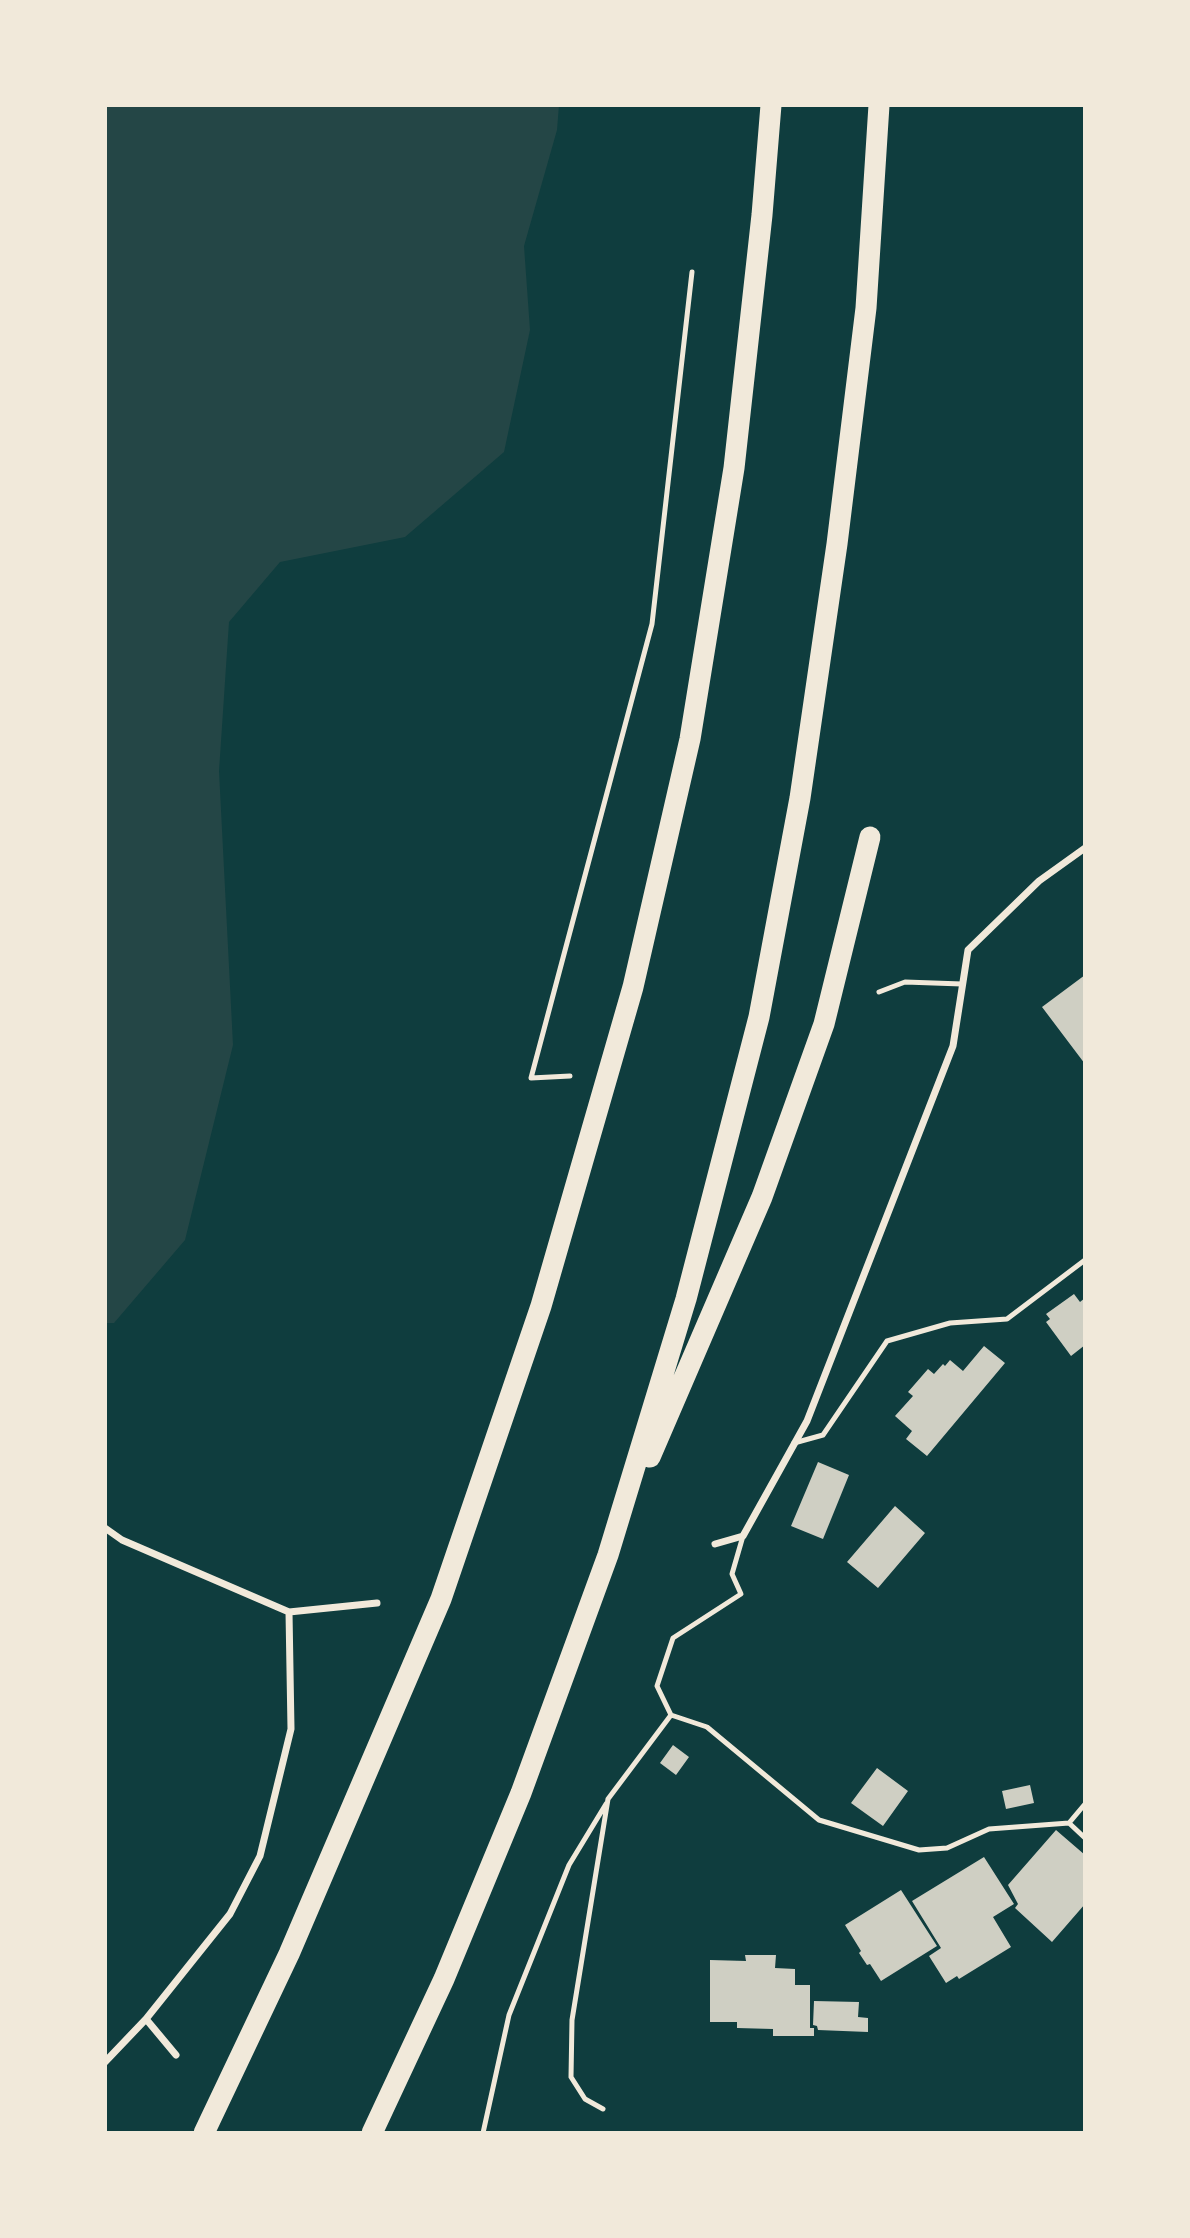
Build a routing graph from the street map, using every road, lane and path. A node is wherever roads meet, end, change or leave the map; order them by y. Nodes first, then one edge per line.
1 (771, 105) edge
2 (879, 105) edge
3 (692, 272) dead end
4 (870, 837) dead end
5 (1085, 848) edge
6 (962, 984) junction
7 (879, 992) dead end
8 (570, 1076) dead end
9 (1085, 1260) edge
10 (794, 1443) junction
11 (105, 1528) edge
12 (743, 1536) junction
13 (715, 1544) dead end
14 (608, 1555) junction
15 (377, 1603) dead end
16 (289, 1612) junction
17 (671, 1715) junction
18 (608, 1799) junction
19 (1085, 1804) edge
20 (1069, 1823) junction
21 (1085, 1838) edge
22 (146, 2019) junction
23 (176, 2055) dead end
24 (105, 2062) edge
25 (603, 2109) dead end
26 (204, 2133) edge
27 (372, 2133) edge
28 (482, 2133) edge

1 - 26 highway
2 - 14 highway
3 - 8 lane
4 - 14 highway
5 - 6 street
6 - 7 lane
6 - 10 street
9 - 10 lane
10 - 12 street
11 - 16 street
12 - 13 street
12 - 17 lane
14 - 27 highway
15 - 16 street
16 - 22 street
17 - 18 lane
17 - 20 lane
18 - 25 lane
18 - 28 lane
19 - 20 lane
20 - 21 lane
22 - 23 street
22 - 24 street

